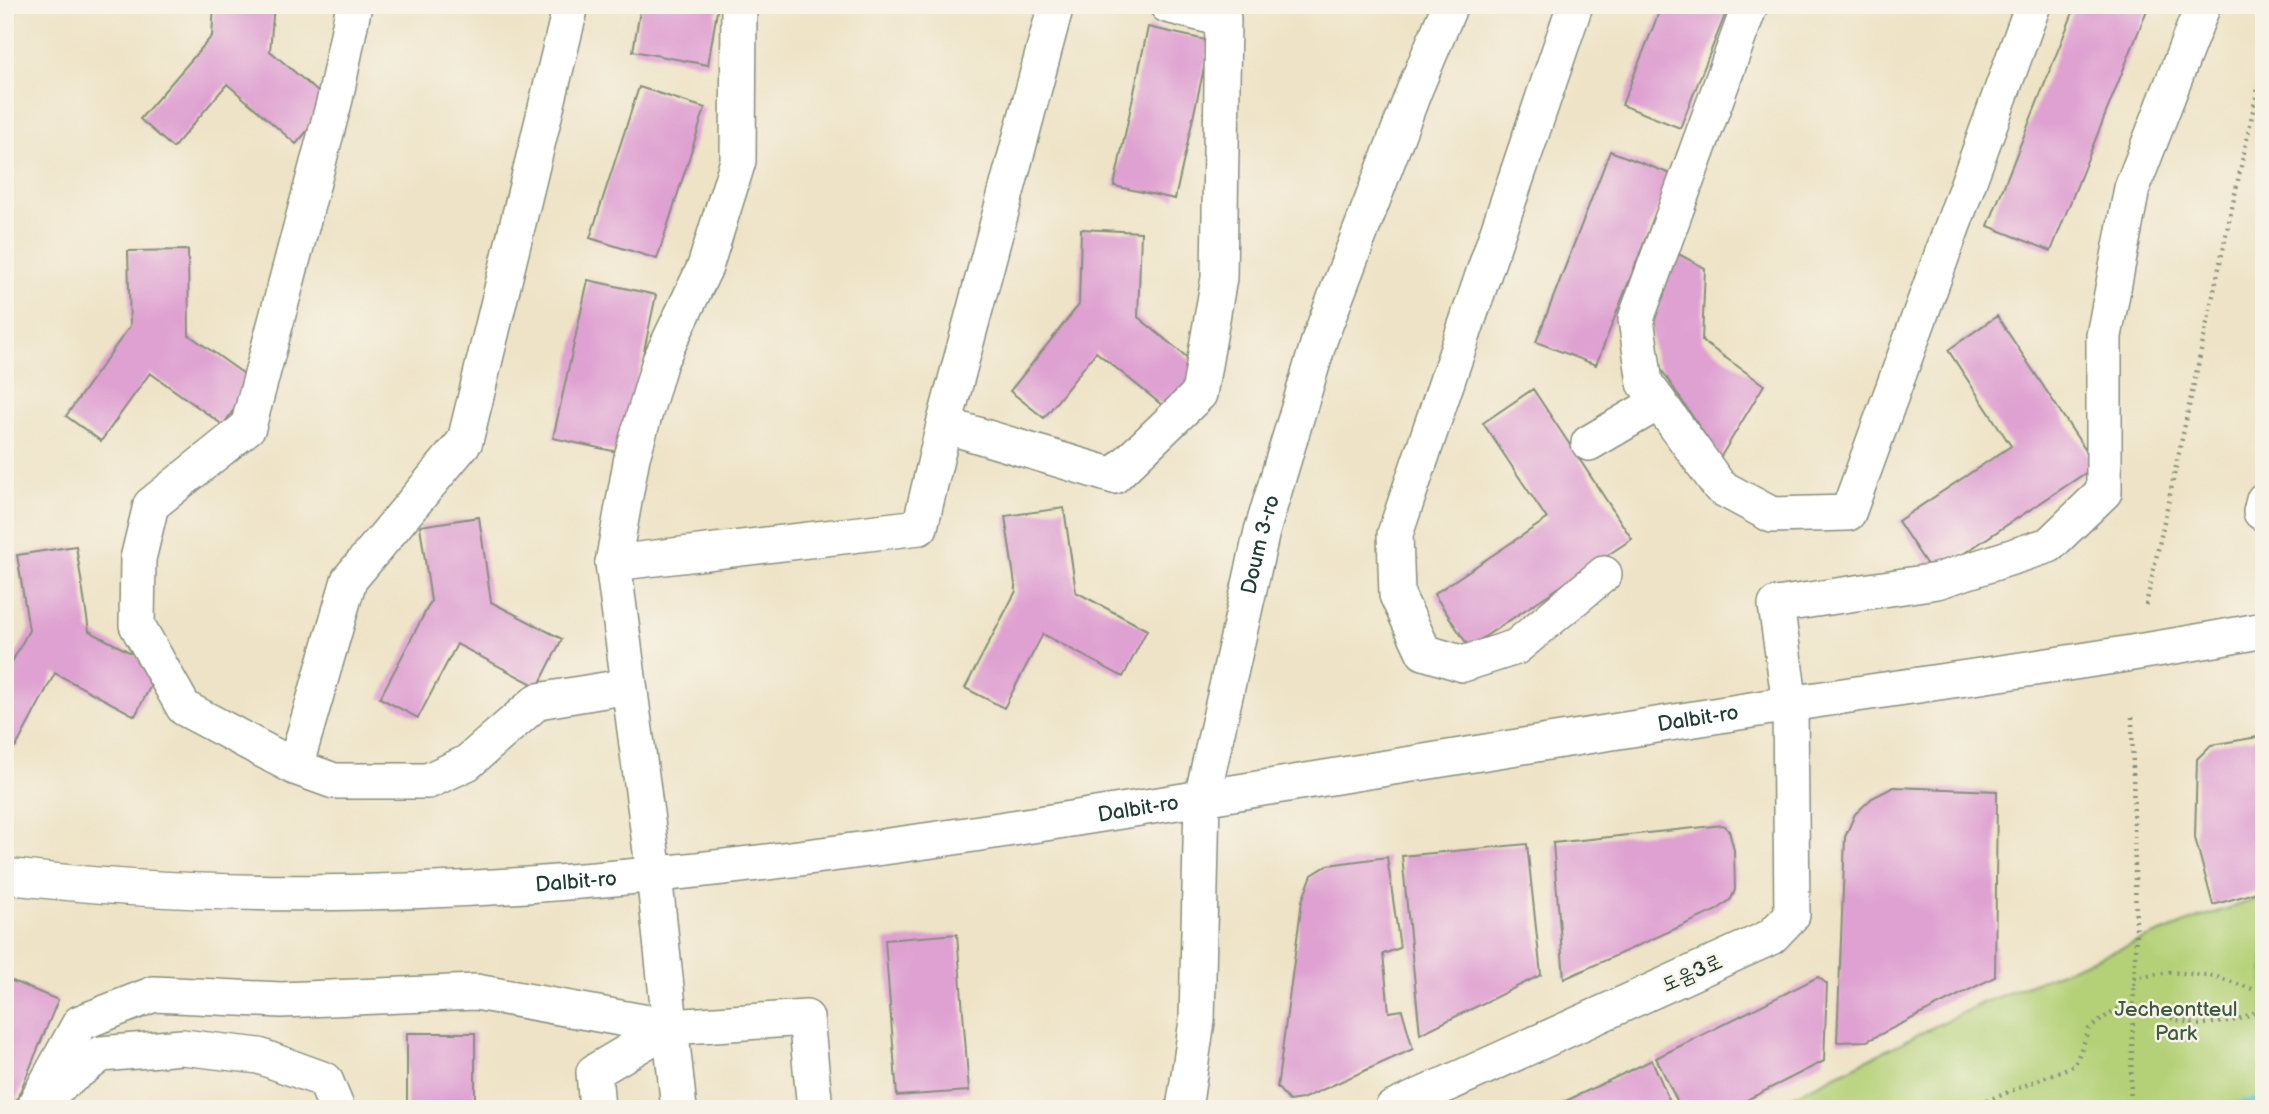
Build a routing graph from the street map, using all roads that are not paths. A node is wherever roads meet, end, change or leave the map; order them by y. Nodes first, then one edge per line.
1 (354, 5) edge
2 (571, 5) edge
3 (739, 5) edge
4 (1056, 5) edge
5 (1167, 5) edge
6 (1450, 5) edge
7 (1575, 5) edge
8 (1750, 5) edge
9 (2033, 5) edge
10 (2203, 5) edge
11 (1659, 402) junction
12 (944, 425) junction
13 (1589, 443) dead end
14 (613, 563) junction
15 (1604, 574) dead end
16 (2264, 630) edge
17 (629, 686) junction
18 (1790, 704) junction
19 (295, 767) junction
20 (1202, 798) junction
21 (654, 874) junction
22 (5, 876) edge
23 (670, 1027) junction
24 (36, 1105) edge
25 (337, 1109) edge
26 (597, 1109) edge
27 (679, 1109) edge
28 (815, 1109) edge
29 (1184, 1109) edge
30 (1392, 1109) edge

1 - 19 street
2 - 19 street
3 - 14 street
4 - 12 street
5 - 12 street
6 - 20 street, Doum 3-ro
7 - 15 street
8 - 11 street
9 - 11 street
10 - 18 street, 도움3로
11 - 13 street
12 - 14 street
14 - 17 street
16 - 18 street, Dalbit-ro
17 - 19 street
17 - 21 street
18 - 20 street, Dalbit-ro
18 - 30 street, 도움3로
20 - 21 street, Dalbit-ro
20 - 29 street, Doum 3-ro
21 - 22 street, Dalbit-ro
21 - 23 street
23 - 24 street
23 - 26 street
23 - 27 street
23 - 28 street
24 - 25 street

